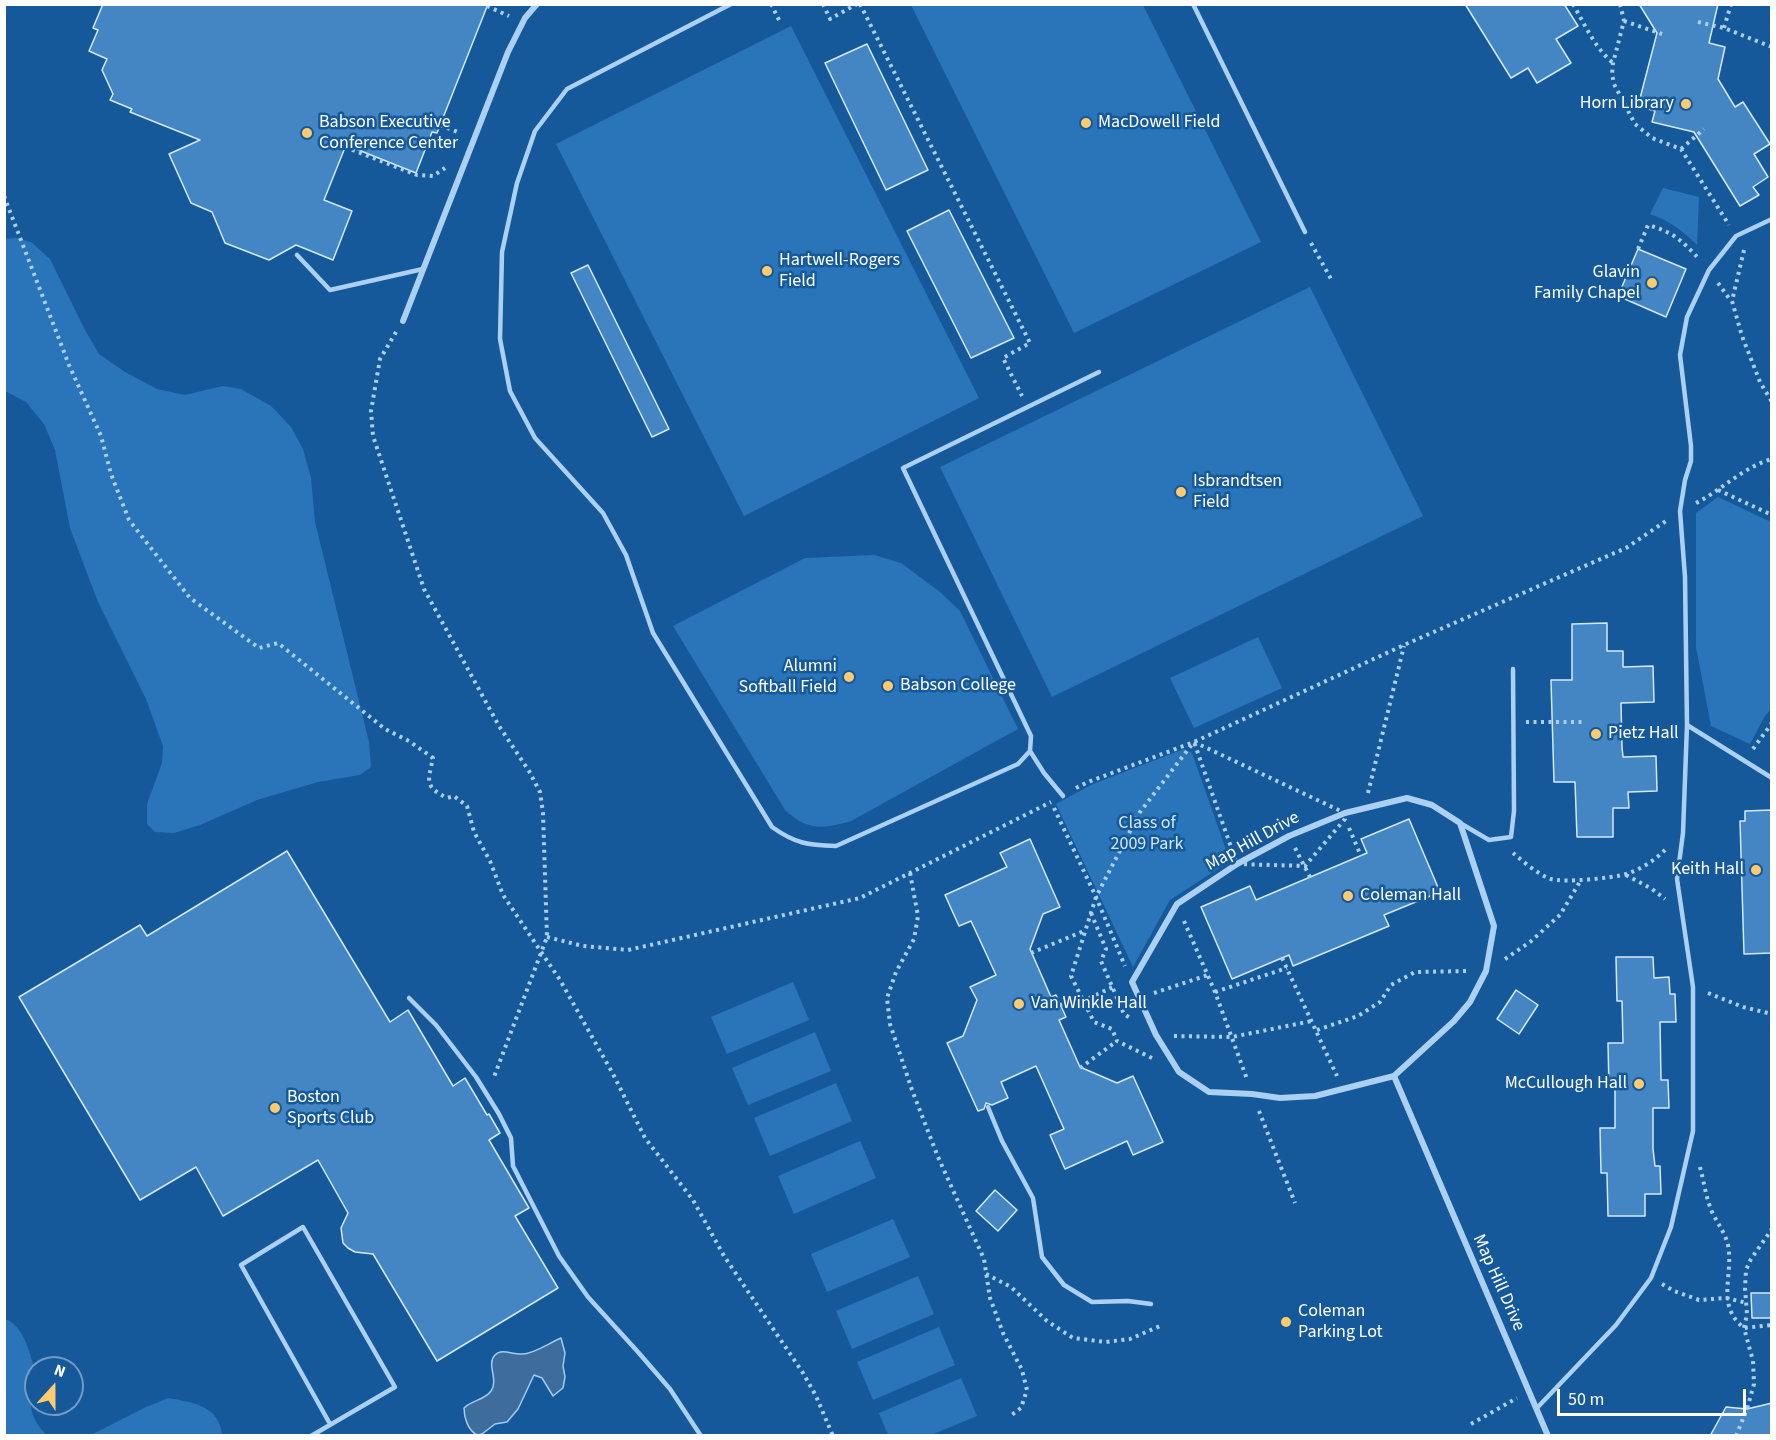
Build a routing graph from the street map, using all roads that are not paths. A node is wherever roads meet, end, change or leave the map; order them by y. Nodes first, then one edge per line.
1 (537, 4) edge
2 (731, 4) edge
3 (1194, 4) edge
4 (1772, 219) edge
5 (1305, 232) road end
6 (297, 255) dead end
7 (423, 269) junction
8 (403, 321) road end
9 (1099, 372) dead end
10 (1513, 669) dead end
11 (1687, 725) junction
12 (1030, 751) junction
13 (1772, 778) edge
14 (1063, 796) road end
15 (1460, 824) junction
16 (409, 998) dead end
17 (1394, 1076) junction
18 (988, 1107) dead end
19 (1151, 1304) dead end
20 (1536, 1409) junction
21 (330, 1424) junction
22 (311, 1436) edge
23 (701, 1436) edge
24 (1548, 1436) edge

1 - 7 street
2 - 12 lane
3 - 5 lane
4 - 11 lane
6 - 7 lane
7 - 8 street
9 - 12 lane
10 - 15 lane
11 - 13 lane
11 - 20 lane
12 - 14 lane
15 - 17 street
15 - 17 street, Map Hill Drive
16 - 23 lane
17 - 20 street, Map Hill Drive
18 - 19 lane
20 - 24 street, Map Hill Drive
21 - 21 lane
21 - 22 lane

